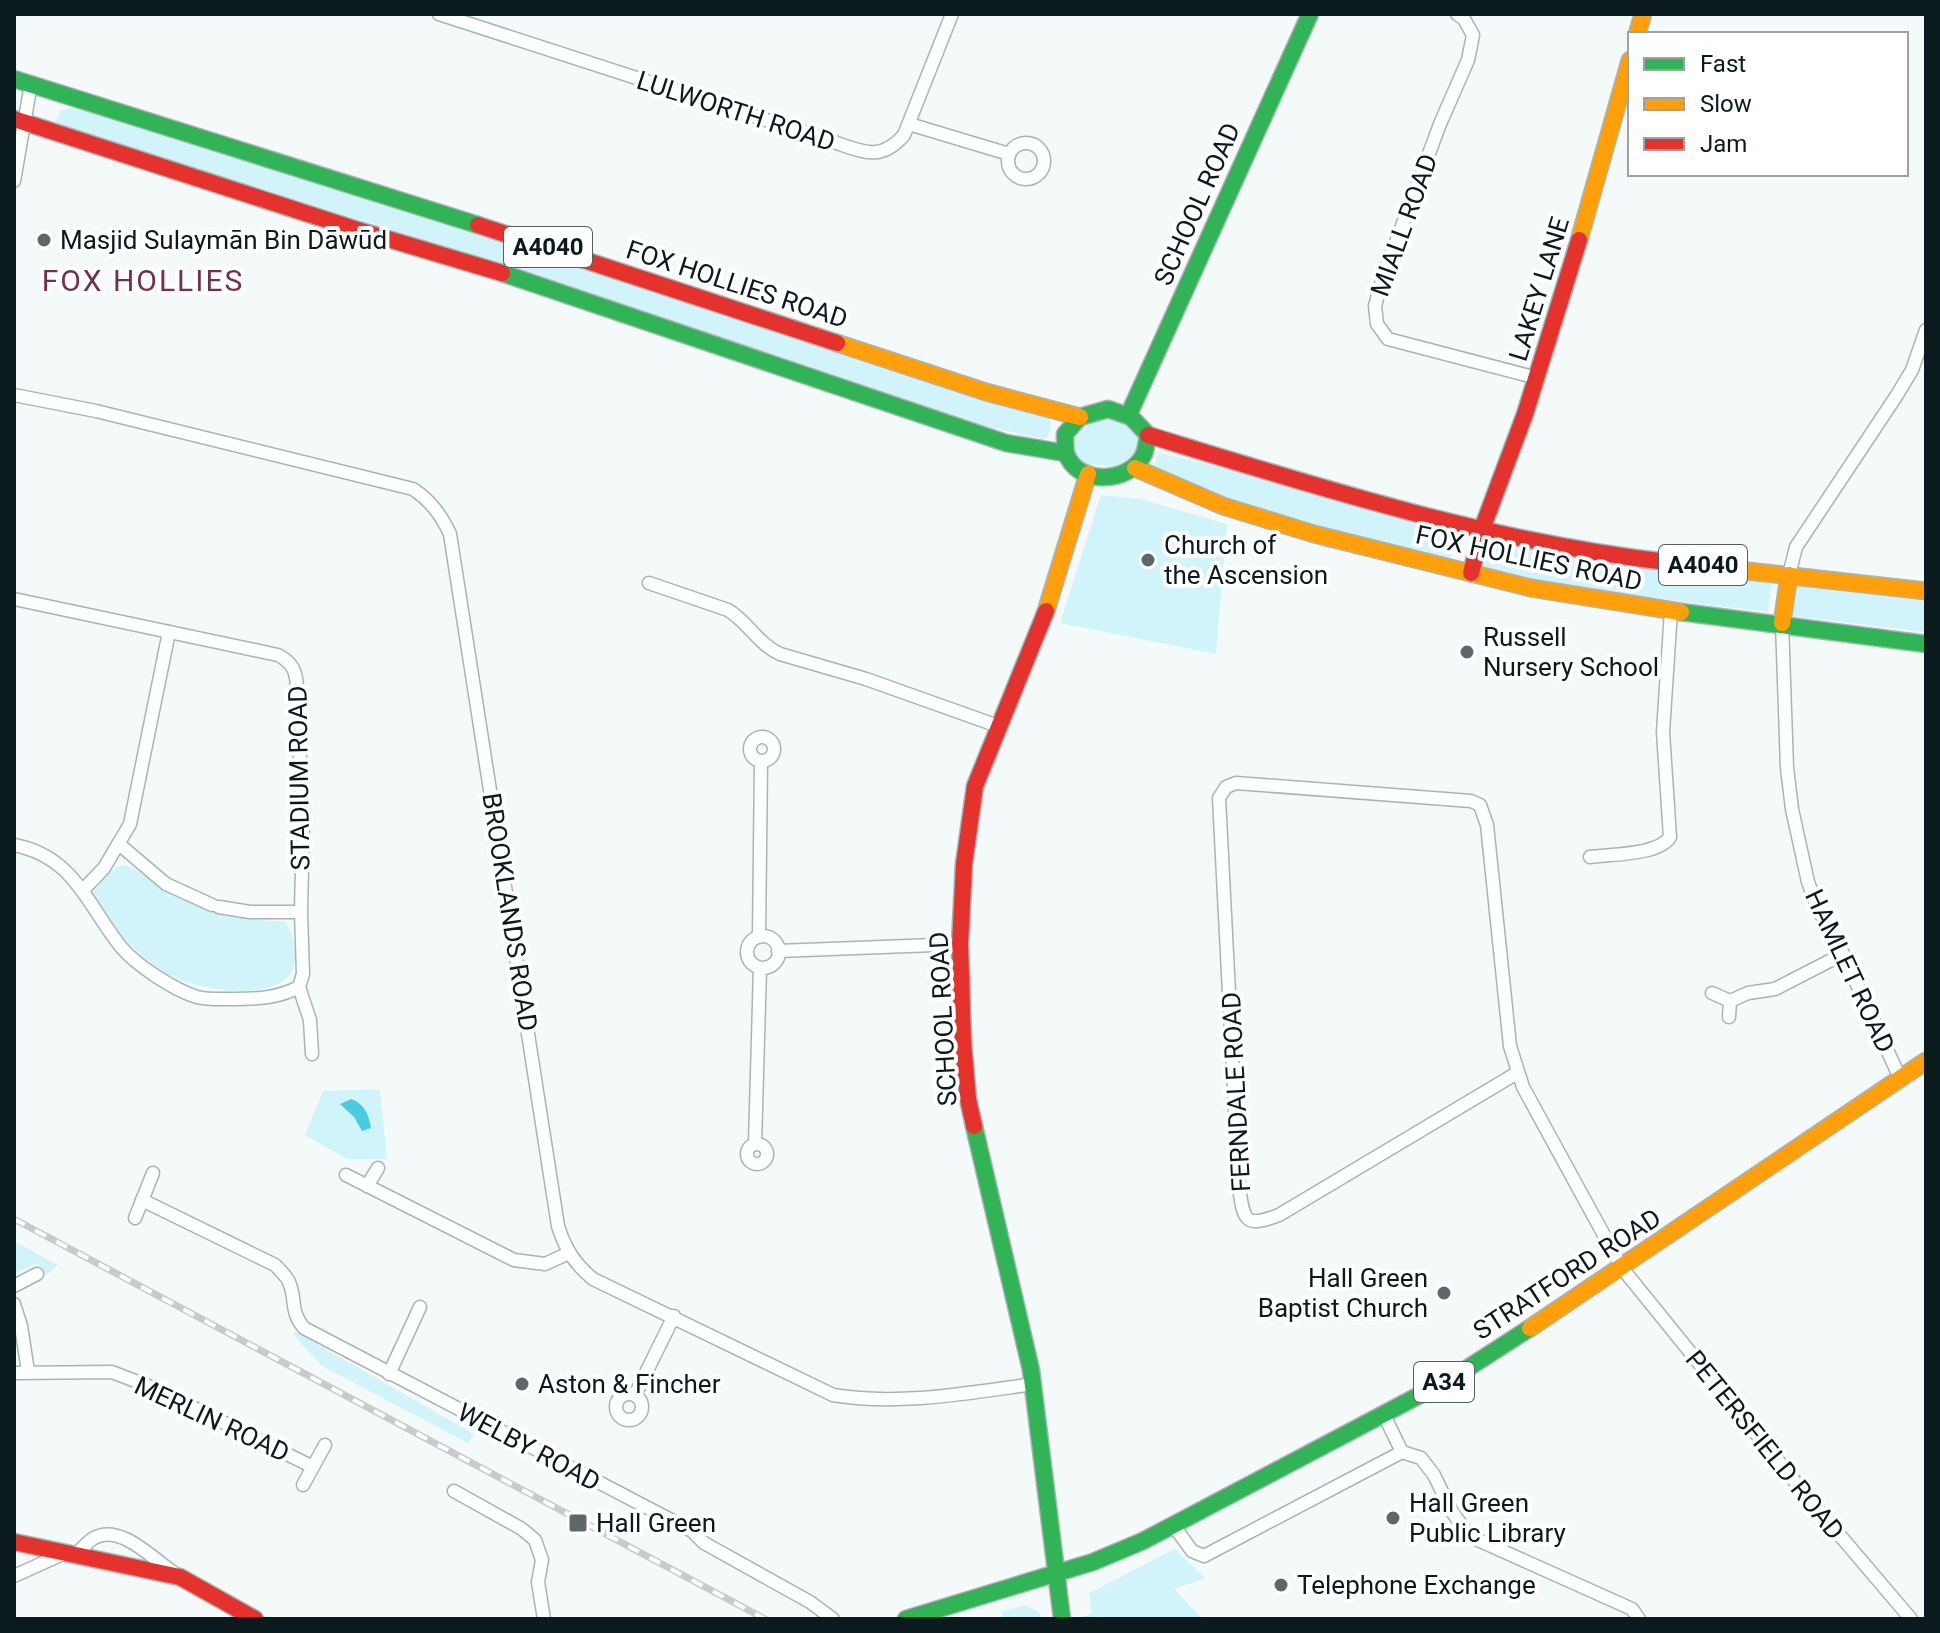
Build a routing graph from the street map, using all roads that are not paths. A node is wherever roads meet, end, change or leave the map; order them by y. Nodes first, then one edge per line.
1 (439, 14) edge
2 (952, 14) edge
3 (1310, 14) edge
4 (1457, 14) edge
5 (1628, 67) edge
6 (14, 79) edge
7 (31, 84) junction
8 (19, 120) edge
9 (909, 124) junction
10 (1009, 154) dead end
11 (14, 181) edge
12 (1926, 330) edge
13 (1537, 378) junction
14 (14, 395) edge
15 (1129, 414) junction
16 (1080, 417) junction
17 (1148, 435) junction
18 (1065, 453) junction
19 (1135, 468) junction
20 (1088, 474) junction
21 (1482, 529) junction
22 (1471, 573) junction
23 (1789, 575) junction
24 (649, 583) dead end
25 (1926, 591) edge
26 (14, 599) edge
27 (1671, 611) junction
28 (1782, 623) junction
29 (169, 632) junction
30 (1926, 644) edge
31 (998, 726) junction
32 (761, 761) dead end
33 (1219, 798) joint
34 (14, 845) edge
35 (120, 845) junction
36 (1590, 857) dead end
37 (84, 889) junction
38 (301, 912) junction
39 (759, 937) junction
40 (960, 944) junction
41 (778, 951) junction
42 (1843, 954) junction
43 (760, 968) junction
44 (299, 987) junction
45 (1712, 993) dead end
46 (1730, 1001) junction
47 (1729, 1017) dead end
48 (312, 1054) dead end
49 (1926, 1061) edge
50 (1517, 1073) junction
51 (1900, 1078) junction
52 (755, 1144) dead end
53 (378, 1168) dead end
54 (153, 1173) dead end
55 (346, 1175) dead end
56 (367, 1186) junction
57 (142, 1200) junction
58 (135, 1218) dead end
59 (569, 1253) junction
60 (1622, 1268) junction
61 (37, 1274) dead end
62 (14, 1286) edge
63 (14, 1304) edge
64 (420, 1307) dead end
65 (674, 1316) junction
66 (28, 1371) junction
67 (14, 1373) edge
68 (389, 1374) junction
69 (1034, 1384) junction
70 (635, 1395) dead end
71 (1384, 1415) junction
72 (325, 1445) dead end
73 (1402, 1452) junction
74 (313, 1467) junction
75 (303, 1485) dead end
76 (454, 1491) dead end
77 (1174, 1526) junction
78 (14, 1542) edge
79 (70, 1554) junction
80 (1056, 1574) junction
81 (14, 1576) edge
82 (180, 1577) junction
83 (255, 1619) edge
84 (544, 1619) edge
85 (833, 1619) edge
86 (906, 1619) edge
87 (1062, 1619) edge
88 (1639, 1619) edge
89 (1911, 1619) edge

1 - 9 street, LULWORTH ROAD
2 - 9 street, LULWORTH ROAD
3 - 15 main road, SCHOOL ROAD
4 - 13 street, MIALL ROAD
5 - 13 main road, LAKEY LANE
6 - 7 main road, FOX HOLLIES ROAD / A4040
7 - 8 street
7 - 16 main road, FOX HOLLIES ROAD / A4040
8 - 11 street
8 - 18 main road, A4040
9 - 10 street
12 - 23 street
13 - 21 main road, LAKEY LANE
14 - 59 street, BROOKLANDS ROAD
15 - 16 main road
15 - 17 main road
16 - 18 main road
17 - 19 main road
17 - 21 main road, FOX HOLLIES ROAD / A4040
18 - 20 main road
19 - 20 main road
19 - 22 main road, FOX HOLLIES ROAD / A4040
20 - 31 main road, SCHOOL ROAD
21 - 22 main road, LAKEY LANE
21 - 23 main road, FOX HOLLIES ROAD / A4040
22 - 27 main road, FOX HOLLIES ROAD / A4040
23 - 25 main road, FOX HOLLIES ROAD / A4040
23 - 28 main road
24 - 31 street
26 - 29 street, STADIUM ROAD
27 - 28 main road, FOX HOLLIES ROAD / A4040
27 - 36 street
28 - 30 main road, FOX HOLLIES ROAD / A4040
28 - 42 street, HAMLET ROAD
29 - 35 street
29 - 38 street, STADIUM ROAD
31 - 40 main road, SCHOOL ROAD
32 - 39 street
33 - 50 street, PETERSFIELD ROAD
33 - 50 street, FERNDALE ROAD
34 - 37 street
35 - 37 street
35 - 38 street
37 - 44 street
38 - 44 street, STADIUM ROAD
39 - 41 street
39 - 43 street
40 - 41 street
40 - 69 main road, SCHOOL ROAD
41 - 43 street
42 - 46 street
42 - 51 street, HAMLET ROAD
43 - 52 street
44 - 48 street, STADIUM ROAD
45 - 46 street
46 - 47 street
49 - 51 main road, STRATFORD ROAD / A34
50 - 60 street, PETERSFIELD ROAD
51 - 60 main road, STRATFORD ROAD / A34
53 - 56 street
54 - 57 street
55 - 56 street
56 - 59 street
57 - 58 street
57 - 68 street, WELBY ROAD
59 - 65 street, BROOKLANDS ROAD
60 - 71 main road, STRATFORD ROAD / A34
60 - 89 street, PETERSFIELD ROAD
61 - 62 street
63 - 66 street
64 - 68 street
65 - 69 street, BROOKLANDS ROAD
65 - 70 street
66 - 67 street, MERLIN ROAD
66 - 74 street, MERLIN ROAD
68 - 85 street, WELBY ROAD
69 - 80 main road, SCHOOL ROAD
71 - 73 street
71 - 77 main road, STRATFORD ROAD / A34
72 - 74 street, MERLIN ROAD
73 - 77 street
73 - 88 street
74 - 75 street, MERLIN ROAD
76 - 84 street
77 - 80 main road, STRATFORD ROAD / A34
78 - 79 main road
79 - 81 street
79 - 82 main road
79 - 82 street
80 - 86 main road, STRATFORD ROAD / A34
80 - 87 main road, SCHOOL ROAD
82 - 83 main road

